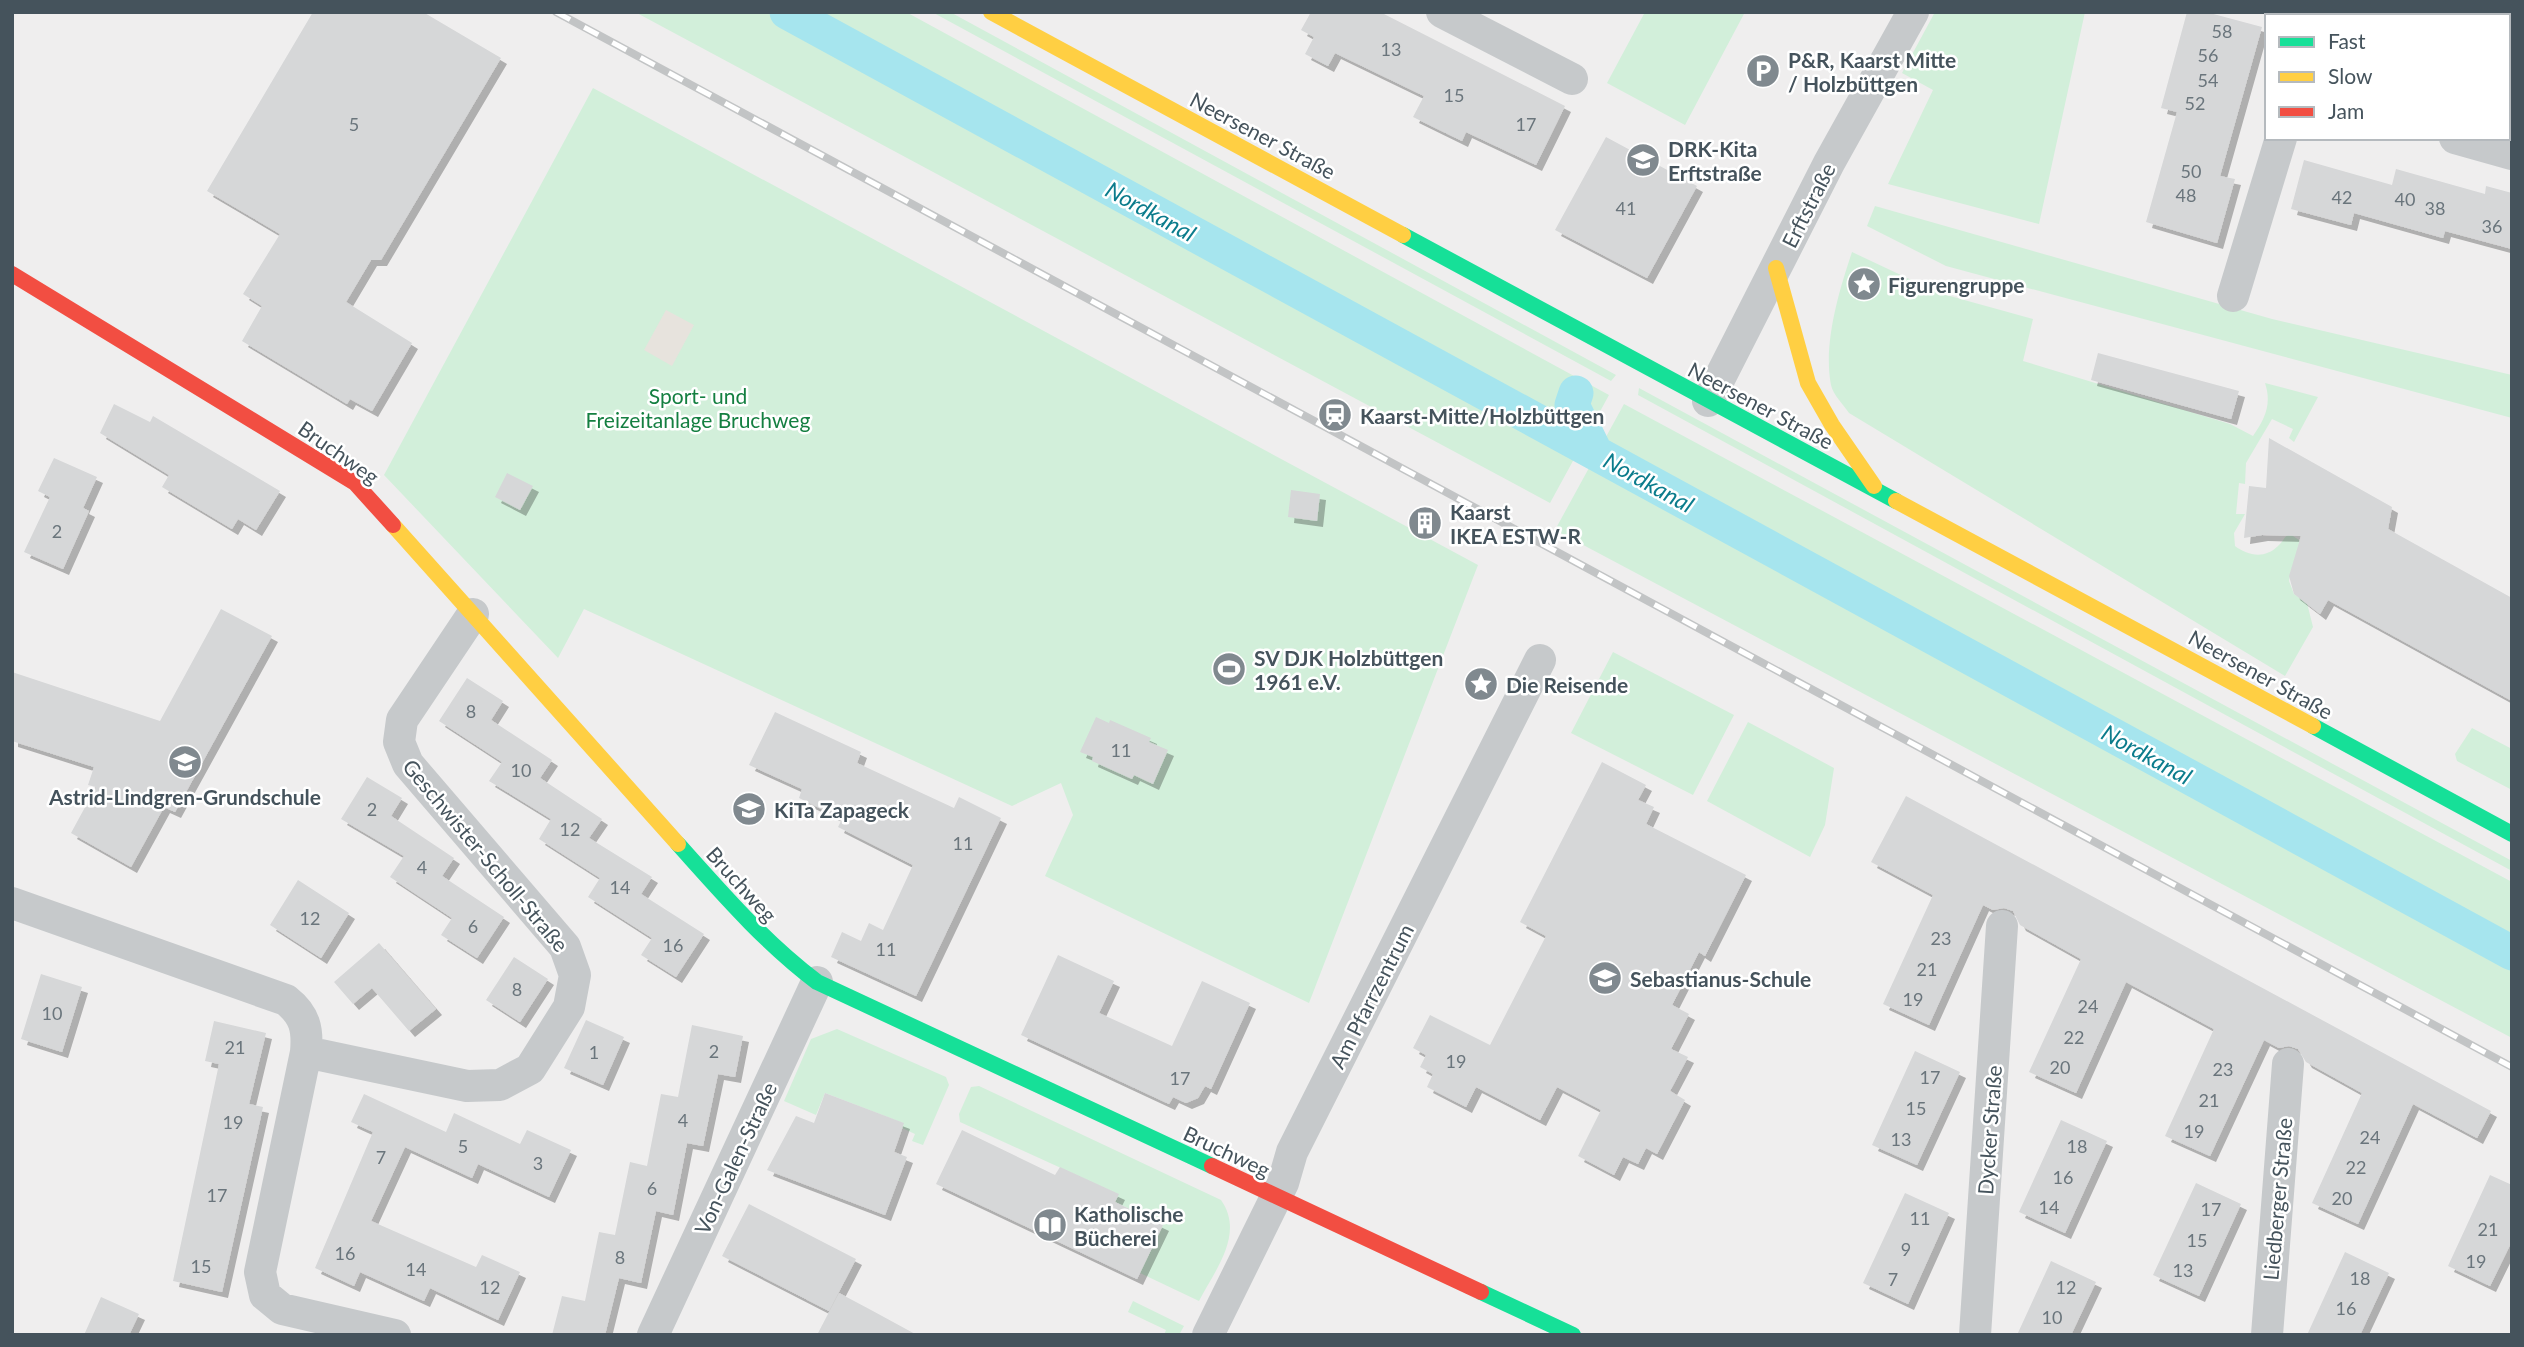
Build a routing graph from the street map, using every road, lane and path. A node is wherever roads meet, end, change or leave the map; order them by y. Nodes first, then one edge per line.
1 (992, 12) edge
2 (1913, 12) edge
3 (1451, 14) edge
4 (1572, 79) dead end
5 (2280, 140) edge
6 (2462, 140) edge
7 (2512, 154) edge
8 (1776, 268) junction
9 (12, 274) edge
10 (2233, 296) dead end
11 (1708, 401) junction
12 (1877, 491) junction
13 (473, 614) junction
14 (1540, 660) dead end
15 (2512, 834) edge
16 (14, 911) edge
17 (2002, 926) dead end
18 (817, 982) junction
19 (306, 1052) junction
20 (2288, 1064) dead end
21 (1276, 1197) junction
22 (396, 1335) edge
23 (653, 1335) edge
24 (1208, 1335) edge
25 (1573, 1335) edge
26 (1975, 1335) edge
27 (2267, 1335) edge

1 - 11 main road, Neersener Straße
2 - 8 street, Erftstraße
3 - 4 street
5 - 10 street
6 - 7 street
8 - 11 street, Erftstraße
8 - 12 main road
9 - 13 main road, Bruchweg
11 - 12 main road, Neersener Straße
12 - 15 main road, Neersener Straße
13 - 18 main road, Bruchweg
13 - 19 street, Geschwister-Scholl-Straße
14 - 21 street, Am Pfarrzentrum
16 - 19 street
17 - 26 street, Dycker Straße
18 - 21 main road, Bruchweg
18 - 23 street, Von-Galen-Straße
19 - 22 street
20 - 27 street, Liedberger Straße
21 - 24 street, Am Pfarrzentrum
21 - 25 main road, Bruchweg

